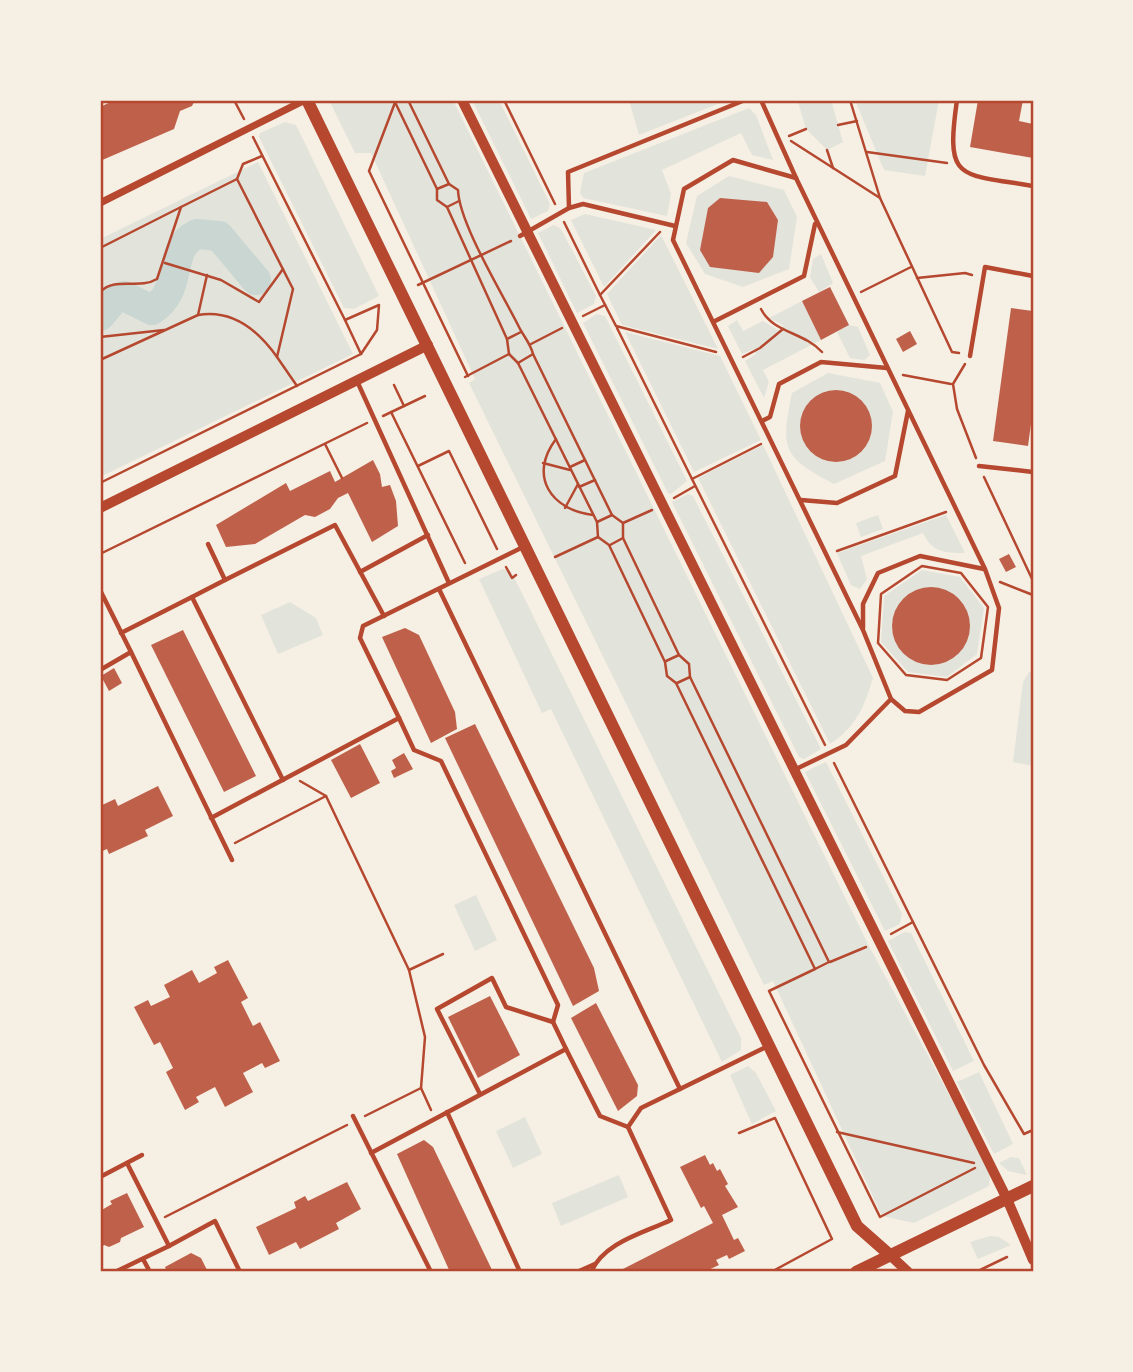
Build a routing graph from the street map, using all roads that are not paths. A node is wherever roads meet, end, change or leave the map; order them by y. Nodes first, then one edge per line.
1 (306, 100) edge
2 (462, 100) edge
3 (745, 100) edge
4 (761, 100) edge
5 (957, 100) edge
6 (796, 178) junction
7 (1033, 186) edge
8 (100, 203) edge
9 (569, 208) junction
10 (815, 222) junction
11 (676, 226) junction
12 (524, 234) junction
13 (1033, 276) edge
14 (715, 321) junction
15 (428, 345) junction
16 (970, 356) road end
17 (888, 370) junction
18 (356, 380) junction
19 (908, 411) junction
20 (762, 421) junction
21 (979, 466) dead end
22 (1033, 472) edge
23 (801, 500) junction
24 (100, 508) edge
25 (428, 535) junction
26 (208, 544) dead end
27 (524, 546) junction
28 (985, 569) junction
29 (360, 572) junction
30 (225, 580) junction
31 (449, 584) junction
32 (439, 589) junction
33 (100, 590) edge
34 (192, 597) junction
35 (384, 616) junction
36 (863, 630) junction
37 (121, 633) junction
38 (131, 652) junction
39 (100, 670) edge
40 (891, 699) junction
41 (399, 718) junction
42 (793, 771) junction
43 (283, 780) junction
44 (211, 818) junction
45 (232, 860) dead end
46 (553, 1022) junction
47 (769, 1045) junction
48 (566, 1049) junction
49 (680, 1089) junction
50 (480, 1094) junction
51 (447, 1112) junction
52 (354, 1119) road end
53 (628, 1127) junction
54 (371, 1153) junction
55 (142, 1155) dead end
56 (127, 1163) junction
57 (100, 1177) edge
58 (1033, 1186) edge
59 (1007, 1199) junction
60 (169, 1246) junction
61 (891, 1256) junction
62 (143, 1259) junction
63 (1033, 1260) edge
64 (595, 1264) junction
65 (116, 1272) edge
66 (150, 1272) edge
67 (240, 1272) edge
68 (431, 1272) edge
69 (520, 1272) edge
70 (577, 1272) edge
71 (591, 1272) edge
72 (856, 1272) edge
73 (908, 1272) edge

1 - 8 street
1 - 15 main road
2 - 12 street
3 - 9 lane
4 - 6 lane
5 - 7 lane
6 - 10 lane
6 - 11 lane
9 - 11 lane
9 - 12 lane
10 - 14 lane
10 - 17 lane
11 - 14 lane
12 - 42 street
13 - 16 lane
14 - 20 lane
15 - 18 street
15 - 27 main road
17 - 19 lane
17 - 20 lane
18 - 24 street
18 - 25 lane
19 - 23 lane
19 - 28 lane
20 - 23 lane
21 - 22 lane
23 - 36 lane
25 - 29 lane
25 - 31 lane
26 - 30 lane
27 - 31 lane
27 - 47 main road
28 - 36 lane
28 - 40 lane
29 - 30 lane
29 - 35 lane
30 - 34 lane
31 - 32 lane
32 - 35 lane
32 - 49 lane
33 - 37 lane
34 - 37 lane
34 - 43 lane
35 - 41 lane
36 - 40 lane
37 - 38 lane
38 - 39 lane
38 - 44 lane
40 - 42 lane
41 - 43 lane
41 - 46 lane
42 - 59 street
43 - 44 lane
44 - 45 lane
46 - 48 lane
46 - 50 lane
47 - 49 lane
47 - 61 main road
48 - 50 lane
48 - 53 lane
49 - 53 lane
50 - 51 lane
51 - 54 lane
51 - 69 lane
52 - 54 lane
53 - 64 lane
54 - 68 lane
55 - 56 lane
56 - 57 lane
56 - 60 lane
58 - 59 main road
59 - 61 main road
59 - 63 street
60 - 62 lane
60 - 67 lane
61 - 72 main road
61 - 73 street
62 - 65 lane
62 - 66 lane
64 - 70 lane
64 - 71 lane

